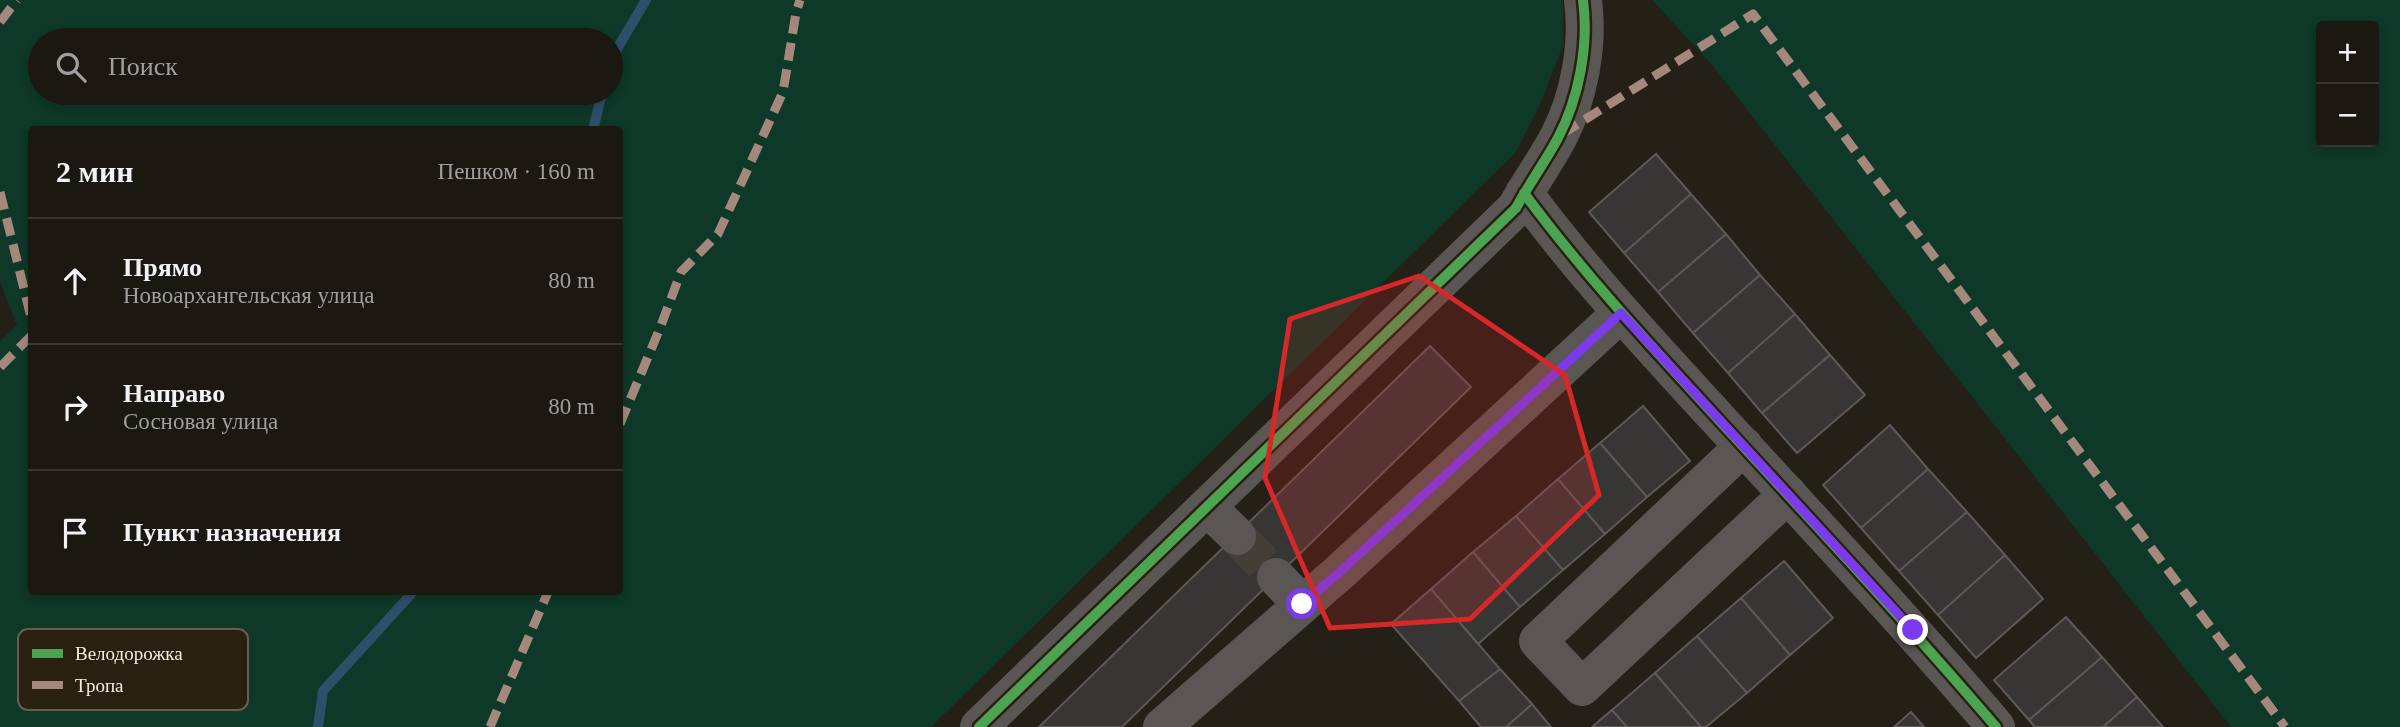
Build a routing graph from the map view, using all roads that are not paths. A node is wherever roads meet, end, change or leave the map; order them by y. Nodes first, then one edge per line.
1 (1583, 0) edge
2 (1524, 193) junction
3 (1621, 313) junction
4 (1744, 446) junction
5 (1788, 494) junction
6 (1207, 507) junction
7 (1237, 536) tunnel mouth
8 (1276, 577) tunnel mouth
9 (1302, 604) junction
10 (979, 727) edge
11 (1163, 727) edge
12 (1996, 727) edge

1 - 2 street
2 - 3 street
2 - 6 street
3 - 4 street
3 - 9 street
4 - 5 street
4 - 5 street
5 - 12 street
6 - 7 street
6 - 10 street
8 - 9 street
9 - 11 street

